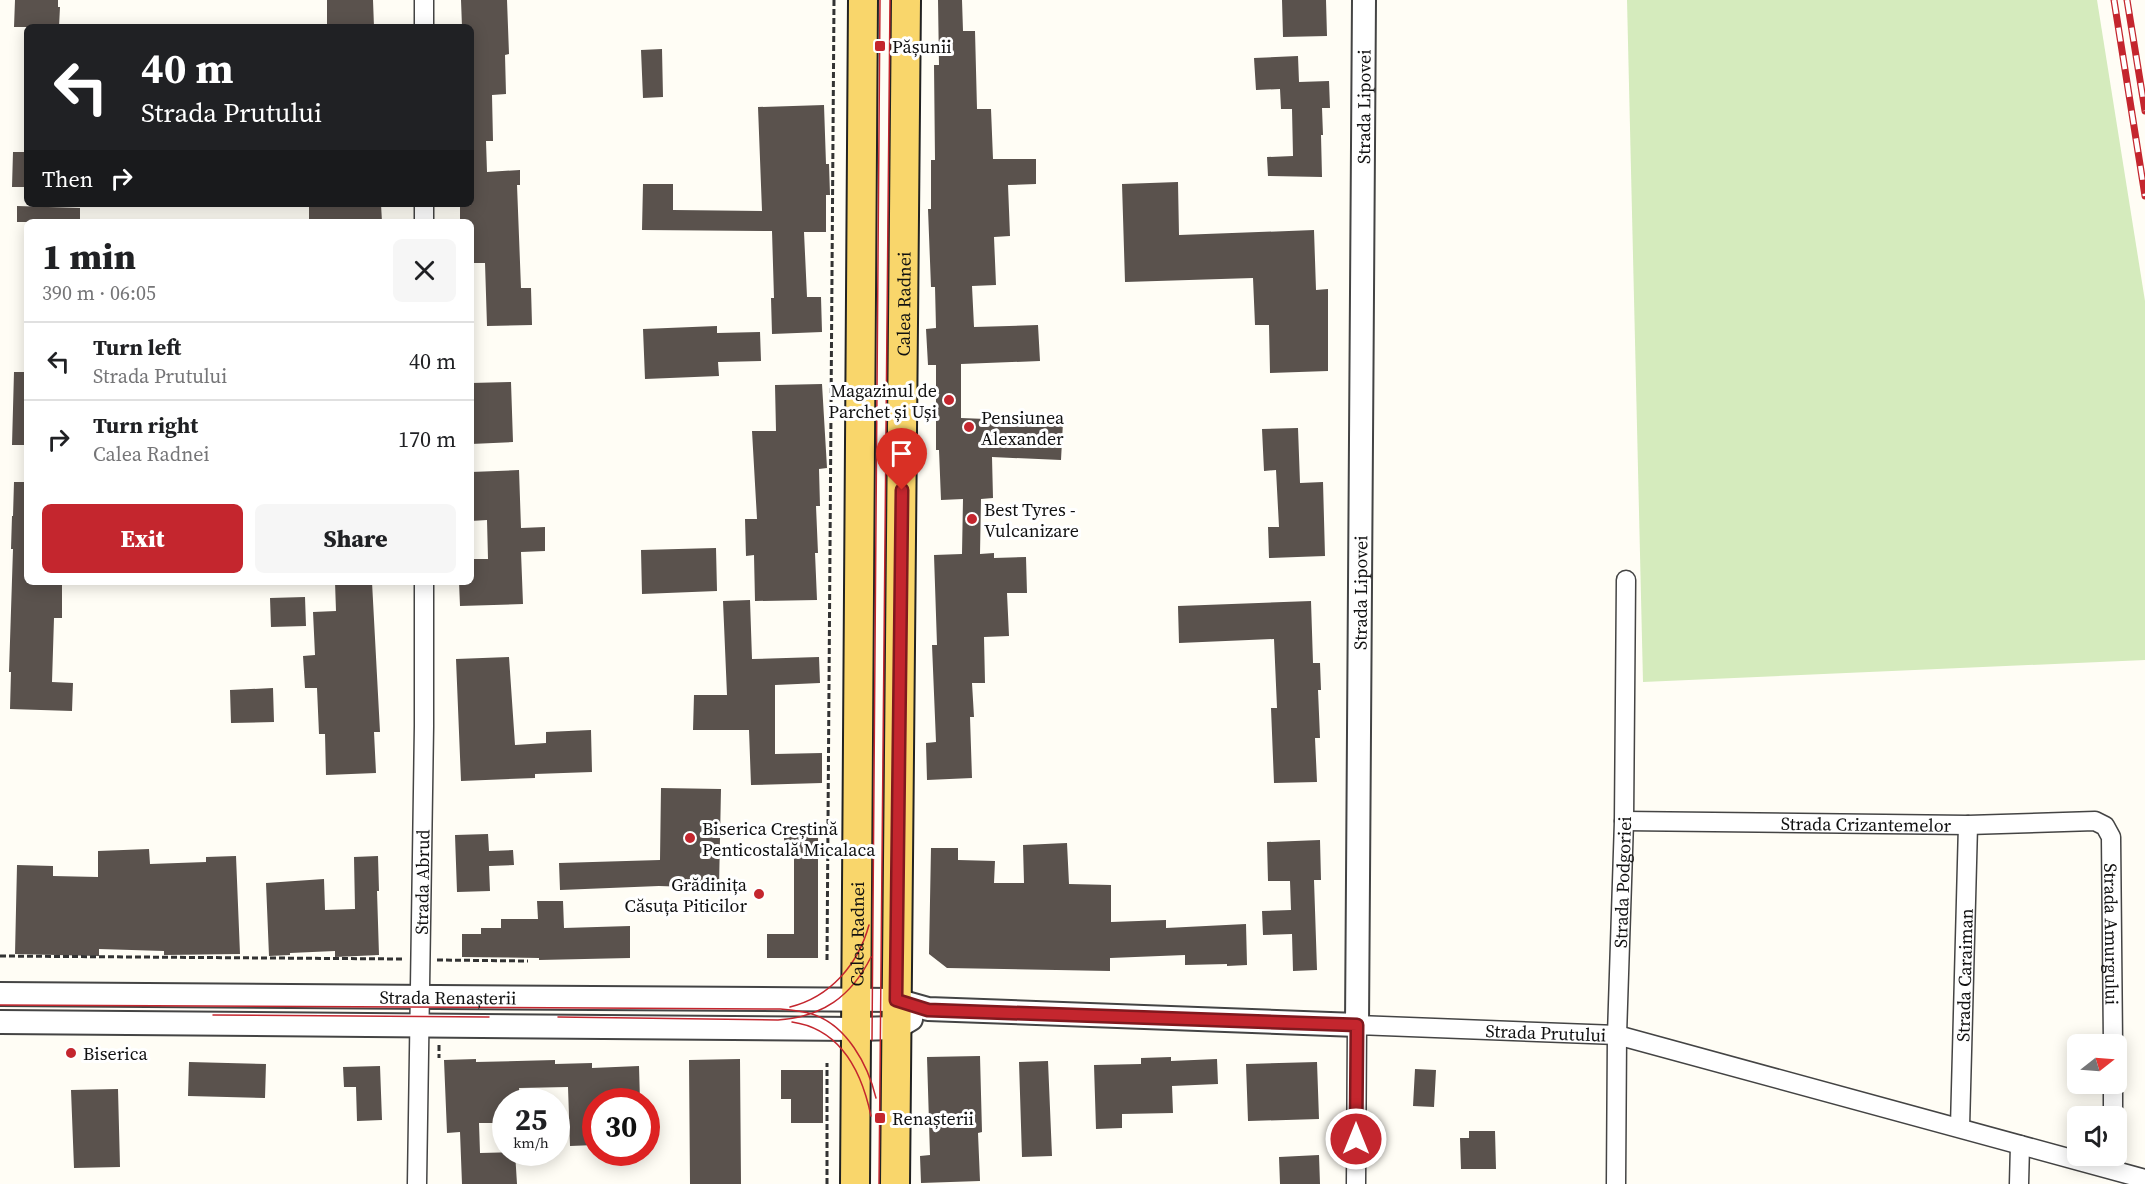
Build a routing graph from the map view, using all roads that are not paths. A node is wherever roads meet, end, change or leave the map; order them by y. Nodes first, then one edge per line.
1 (424, 0) edge
2 (863, 0) edge
3 (906, 0) edge
4 (1364, 0) edge
5 (424, 24) edge
6 (1626, 580) dead end
7 (424, 585) edge
8 (1624, 821) junction
9 (1968, 825) junction
10 (2105, 826) joint
11 (0, 994) edge
12 (420, 997) junction
13 (856, 1000) junction
14 (896, 1014) junction
15 (0, 1022) edge
16 (1357, 1025) junction
17 (419, 1026) junction
18 (856, 1029) junction
19 (2113, 1034) edge
20 (1617, 1035) junction
21 (1960, 1127) junction
22 (2020, 1145) junction
23 (2067, 1154) edge
24 (2121, 1166) edge
25 (2145, 1179) edge
26 (417, 1184) edge
27 (855, 1184) edge
28 (895, 1184) edge
29 (1356, 1184) edge
30 (1616, 1184) edge
31 (2019, 1184) edge

1 - 5 street
2 - 13 main road, Calea Radnei
3 - 14 main road, Calea Radnei
4 - 16 street, Strada Lipovei
6 - 8 street, Strada Podgoriei
7 - 12 street, Strada Abrud
8 - 9 street, Strada Crizantemelor
8 - 20 street, Strada Podgoriei
9 - 10 street, Strada Crizantemelor
9 - 21 street, Strada Caraiman
10 - 19 street, Strada Amurgului
11 - 12 street, Strada Renașterii
12 - 13 street, Strada Renașterii
12 - 17 street, Strada Abrud
13 - 14 street, Strada Renașterii
13 - 18 main road, Calea Radnei
14 - 16 street, Strada Prutului
14 - 18 street, Strada Renașterii
14 - 28 main road, Calea Radnei
15 - 17 street, Strada Renașterii
16 - 20 street, Strada Prutului
16 - 29 street, Strada Lipovei
17 - 18 street, Strada Renașterii
17 - 26 street, Strada Abrud
18 - 27 main road, Calea Radnei
20 - 21 street, Strada Prutului
20 - 30 street, Strada Podgoriei
21 - 22 street, Strada Prutului
22 - 23 street, Strada Prutului
22 - 31 street
24 - 25 street, Strada Prutului

